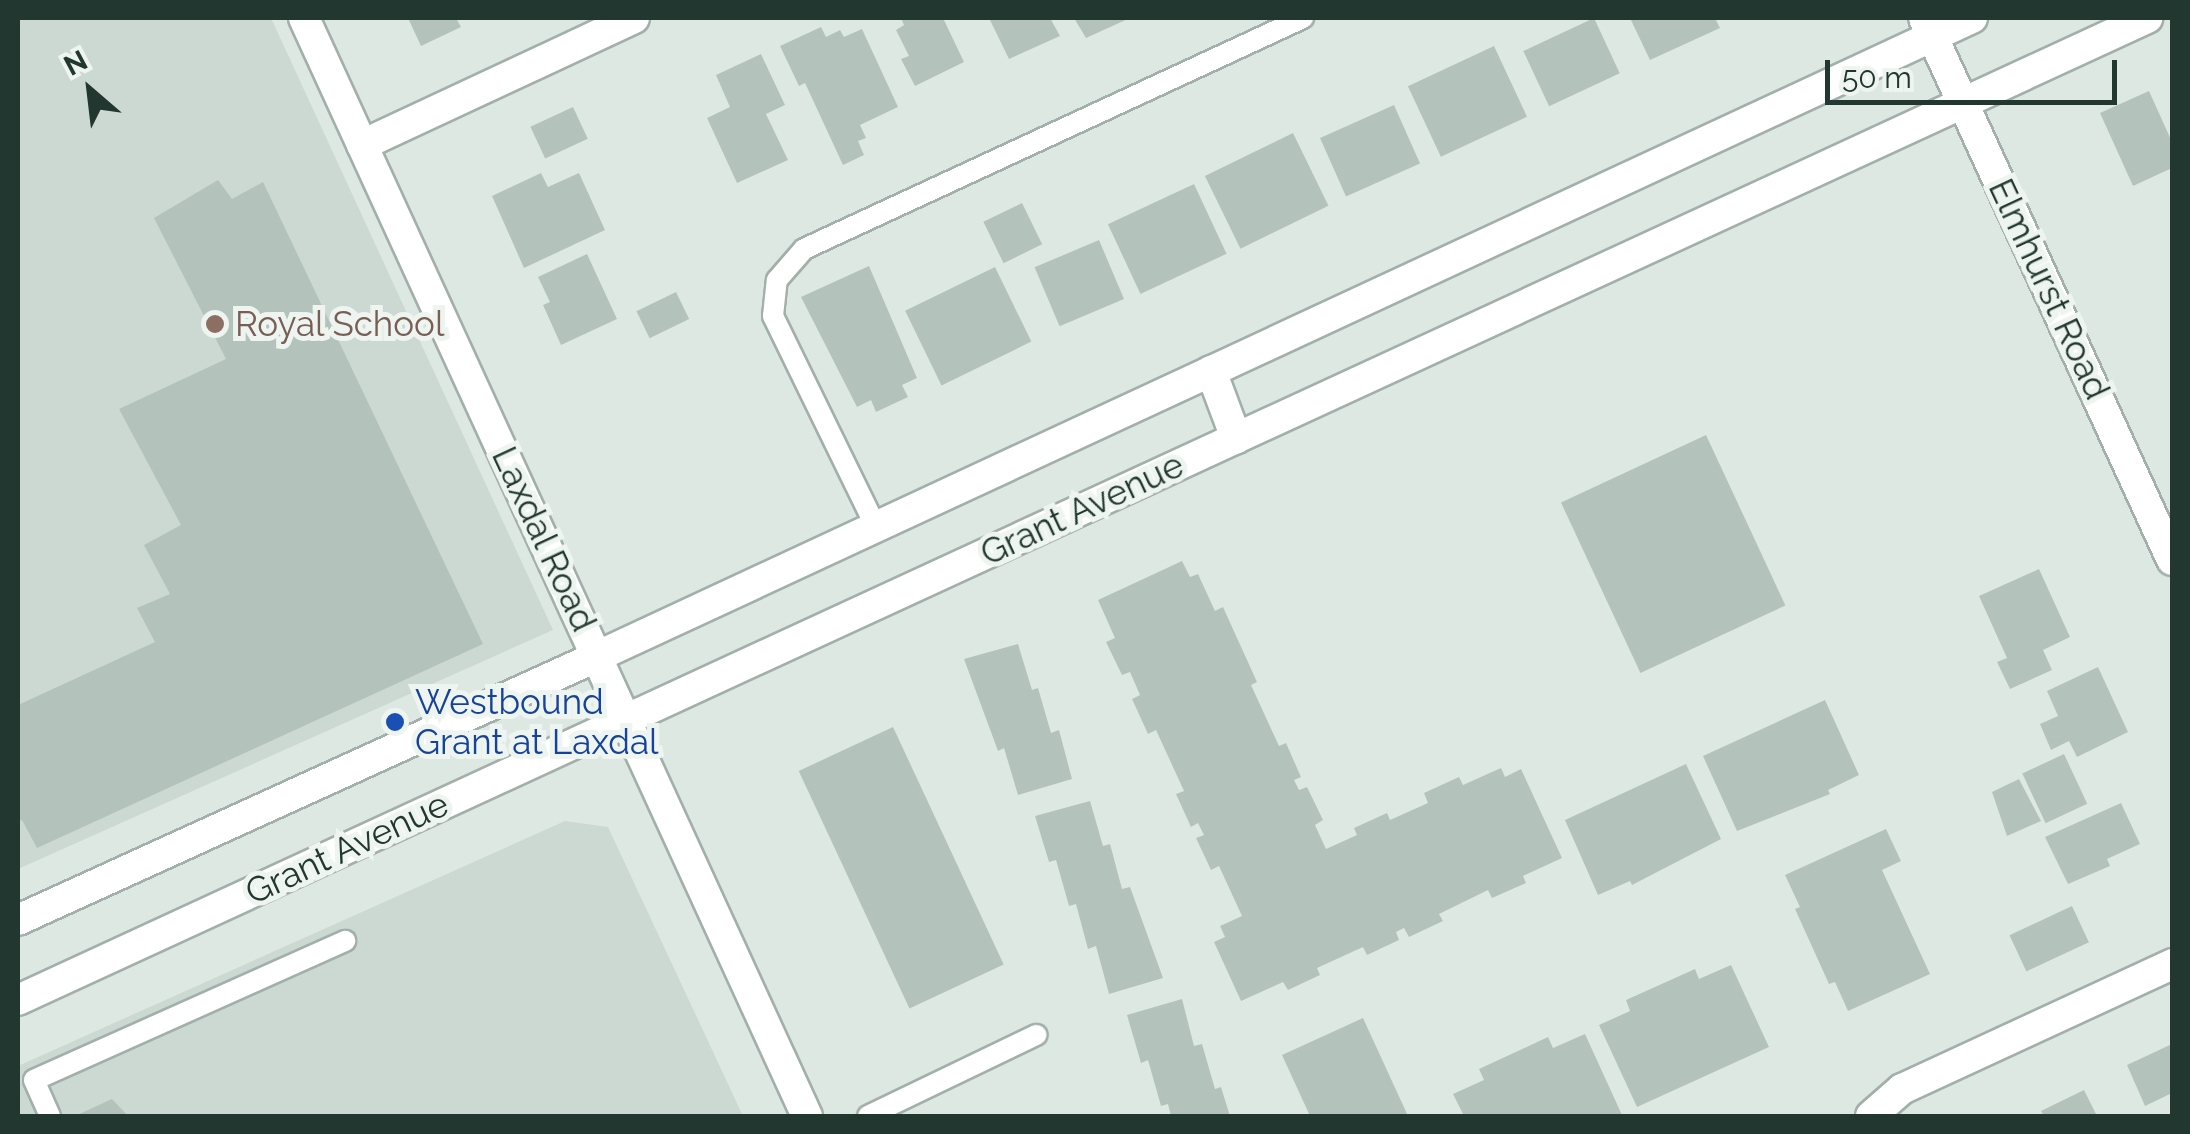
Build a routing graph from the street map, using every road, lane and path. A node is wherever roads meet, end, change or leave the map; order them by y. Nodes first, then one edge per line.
1 (304, 18) edge
2 (634, 18) edge
3 (1303, 18) edge
4 (1972, 18) edge
5 (2147, 18) edge
6 (1928, 27) edge
7 (1963, 100) junction
8 (362, 145) junction
9 (1211, 371) junction
10 (1236, 438) junction
11 (876, 527) junction
12 (2172, 560) edge
13 (598, 656) junction
14 (628, 720) junction
15 (18, 920) edge
16 (344, 941) dead end
17 (2172, 964) edge
18 (18, 1000) edge
19 (1036, 1035) dead end
20 (50, 1116) edge
21 (807, 1116) edge
22 (868, 1116) edge
23 (1872, 1116) edge

1 - 8 main road, Laxdal Road
2 - 8 main road
3 - 11 lane
4 - 6 main road, Grant Avenue
5 - 7 main road, Grant Avenue
6 - 7 main road, Elmhurst Road
6 - 9 main road, Grant Avenue
7 - 10 main road, Grant Avenue
7 - 12 main road, Elmhurst Road
8 - 13 main road, Laxdal Road
9 - 10 main road
9 - 11 main road, Grant Avenue
10 - 14 main road, Grant Avenue
11 - 13 main road, Grant Avenue
13 - 14 main road, Laxdal Road
13 - 15 main road, Grant Avenue
14 - 18 main road, Grant Avenue
14 - 21 main road, Laxdal Road
16 - 20 lane
17 - 23 main road
19 - 22 lane

